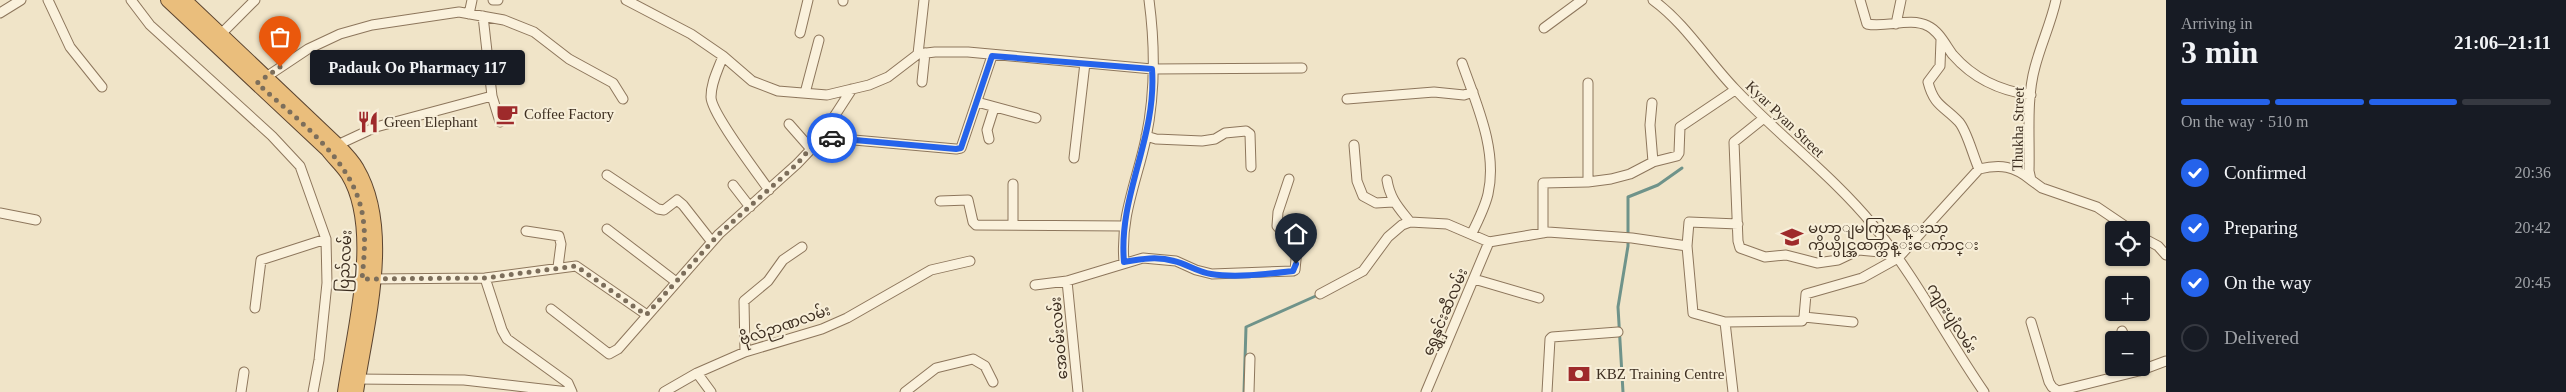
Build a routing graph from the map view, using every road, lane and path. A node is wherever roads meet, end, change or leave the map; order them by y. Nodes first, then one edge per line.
1 (21, 0) edge
2 (48, 0) edge
3 (131, 0) edge
4 (255, 0) edge
5 (472, 0) edge
6 (493, 0) edge
7 (498, 0) edge
8 (626, 0) edge
9 (808, 0) edge
10 (924, 0) edge
11 (1149, 0) edge
12 (1582, 0) edge
13 (1653, 0) edge
14 (1860, 0) edge
15 (1901, 0) edge
16 (2056, 0) edge
17 (180, 2) edge
18 (0, 13) edge
19 (469, 14) junction
20 (483, 16) junction
21 (1896, 24) junction
22 (1544, 28) dead end
23 (800, 33) dead end
24 (217, 38) junction
25 (1941, 39) junction
26 (819, 40) dead end
27 (922, 54) junction
28 (723, 56) junction
29 (992, 56) junction
30 (1084, 63) junction
31 (1462, 63) dead end
32 (1302, 68) dead end
33 (1152, 69) junction
34 (261, 80) junction
35 (922, 82) dead end
36 (1588, 83) dead end
37 (102, 88) dead end
38 (852, 89) junction
39 (1735, 90) junction
40 (1473, 92) junction
41 (804, 93) junction
42 (2031, 95) junction
43 (492, 96) junction
44 (623, 99) dead end
45 (1346, 99) dead end
46 (976, 102) junction
47 (1652, 103) dead end
48 (994, 108) junction
49 (1036, 118) dead end
50 (1764, 118) junction
51 (500, 122) dead end
52 (789, 124) dead end
53 (1146, 136) junction
54 (820, 137) junction
55 (989, 139) dead end
56 (1354, 145) dead end
57 (333, 147) junction
58 (811, 149) junction
59 (1074, 158) dead end
60 (1654, 162) junction
61 (1251, 167) dead end
62 (1979, 169) junction
63 (607, 175) dead end
64 (1289, 179) dead end
65 (1387, 180) dead end
66 (2031, 180) junction
67 (1588, 182) junction
68 (1013, 184) dead end
69 (733, 185) dead end
70 (769, 190) junction
71 (940, 200) dead end
72 (1393, 202) junction
73 (750, 207) junction
74 (0, 214) edge
75 (36, 220) dead end
76 (2117, 221) edge
77 (1410, 222) junction
78 (1014, 224) junction
79 (1738, 224) junction
80 (1125, 226) junction
81 (607, 229) dead end
82 (526, 231) dead end
83 (1472, 233) junction
84 (1543, 233) junction
85 (326, 239) junction
86 (712, 242) junction
87 (1489, 242) junction
88 (2150, 242) edge
89 (1687, 246) junction
90 (802, 247) dead end
91 (2166, 254) edge
92 (1898, 258) junction
93 (970, 261) dead end
94 (1124, 262) junction
95 (558, 267) junction
96 (485, 278) junction
97 (367, 279) junction
98 (1474, 279) junction
99 (675, 281) junction
100 (1067, 281) junction
101 (1036, 285) dead end
102 (1320, 294) dead end
103 (1539, 298) dead end
104 (254, 308) dead end
105 (551, 309) dead end
106 (646, 315) junction
107 (1804, 317) junction
108 (1725, 322) junction
109 (1853, 322) dead end
110 (2031, 322) dead end
111 (1618, 332) dead end
112 (744, 352) junction
113 (1250, 358) dead end
114 (2166, 361) edge
115 (2150, 366) edge
116 (244, 372) dead end
117 (697, 373) junction
118 (2113, 376) edge
119 (993, 382) dead end
120 (352, 385) edge
121 (667, 391) edge
122 (241, 392) edge
123 (313, 392) edge
124 (570, 392) edge
125 (712, 392) edge
126 (905, 392) edge
127 (1078, 392) edge
128 (1249, 392) edge
129 (1426, 392) edge
130 (1547, 392) edge
131 (1733, 392) edge
132 (1984, 392) edge

1 - 18 street
2 - 37 street
3 - 85 street
4 - 24 street
5 - 19 street
6 - 7 street
8 - 28 street
9 - 23 street
10 - 27 street
11 - 33 street
12 - 22 street
13 - 39 street, Kyar Pyan Street
14 - 21 street
15 - 21 street
16 - 42 street, Thukha Street
17 - 24 highway, ပြည်လမ်း
19 - 20 street
19 - 34 street
20 - 43 street
20 - 44 street
21 - 25 street
24 - 34 highway, ပြည်လမ်း
25 - 42 street
25 - 62 street
26 - 41 street
27 - 29 street
27 - 35 street
27 - 38 street
28 - 41 street
28 - 70 street
29 - 30 street
29 - 46 street
30 - 33 street
30 - 59 street
31 - 40 street
32 - 33 street
33 - 53 street
34 - 57 highway, ပြည်လမ်း
36 - 67 street
38 - 41 street
38 - 54 street
39 - 50 street, Kyar Pyan Street
39 - 60 street
40 - 45 street
40 - 83 street
42 - 66 street, Thukha Street
43 - 51 street
43 - 57 street
46 - 48 street
46 - 54 street
47 - 60 street
48 - 49 street
48 - 55 street
50 - 79 street
50 - 92 street, Kyar Pyan Street
52 - 58 street
53 - 61 street
53 - 80 street
54 - 58 street
56 - 72 street
57 - 97 highway, ပြည်လမ်း
58 - 70 street
60 - 67 street
62 - 66 street
62 - 92 street
63 - 86 street
64 - 94 street
65 - 72 street
66 - 76 street, Thukha Street
67 - 84 street
68 - 78 street
69 - 73 street
70 - 73 street
71 - 78 street
72 - 77 street
73 - 86 street
74 - 75 street
77 - 83 street
77 - 102 street
78 - 80 street
79 - 89 street
79 - 92 street
80 - 94 street
81 - 99 street
82 - 95 street
83 - 87 street
84 - 87 street
84 - 89 street
85 - 104 street
85 - 123 street
86 - 99 street
87 - 98 street, ရွှေနှင်းဆီလမ်း
88 - 91 street
89 - 108 street
90 - 112 street
92 - 107 street
92 - 132 street, ကျားပျံလမ်း
93 - 112 street, ဗိုလ်ဉာဏလမ်း
94 - 100 street
95 - 96 street
95 - 106 street
96 - 97 street
96 - 124 street
97 - 120 highway, ပြည်လမ်း
98 - 103 street
98 - 129 street, ရွှေနှင်းဆီလမ်း
99 - 106 street
100 - 101 street
100 - 127 street, အေဝမ်းလမ်း
105 - 106 street
107 - 108 street
107 - 109 street
108 - 131 street
110 - 118 street
111 - 130 street
112 - 117 street, ဗိုလ်ဉာဏလမ်း
113 - 128 street
114 - 115 street
116 - 122 street
117 - 121 street, ဗိုလ်ဉာဏလမ်း
117 - 125 street
119 - 126 street
120 - 124 street

